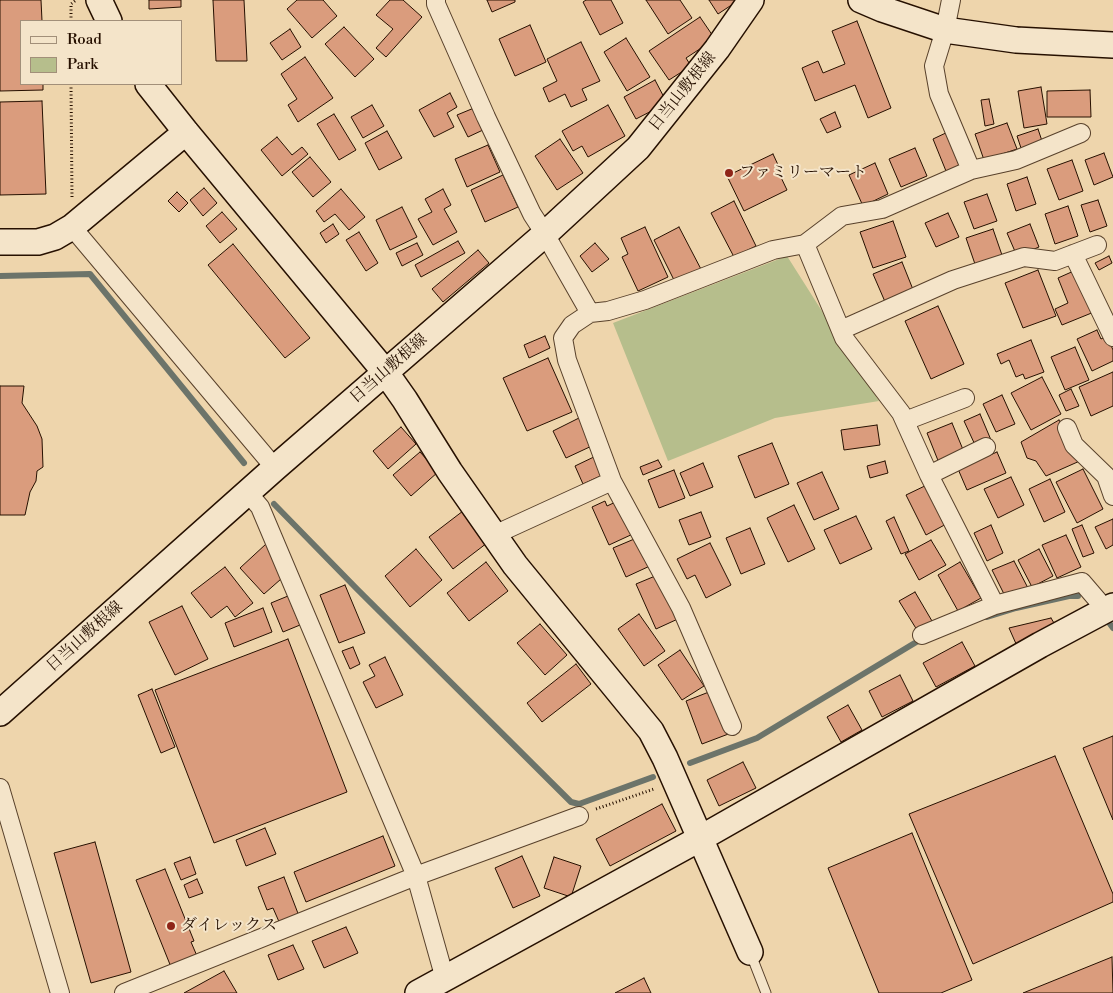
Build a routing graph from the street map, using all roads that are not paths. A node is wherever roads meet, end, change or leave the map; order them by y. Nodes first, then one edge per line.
1 (99, 0) edge
2 (436, 0) edge
3 (751, 0) edge
4 (861, 0) edge
5 (951, 0) edge
6 (109, 20) edge
7 (945, 30) junction
8 (1113, 45) edge
9 (149, 85) edge
10 (186, 132) junction
11 (1081, 133) dead end
12 (971, 170) junction
13 (72, 227) junction
14 (545, 234) junction
15 (0, 242) edge
16 (805, 244) junction
17 (1097, 245) dead end
18 (1074, 254) junction
19 (1106, 309) edge
20 (590, 313) junction
21 (840, 330) junction
22 (1113, 338) edge
23 (386, 373) junction
24 (965, 398) dead end
25 (904, 422) junction
26 (1067, 428) dead end
27 (986, 447) dead end
28 (275, 468) junction
29 (929, 474) junction
30 (612, 481) junction
31 (248, 492) junction
32 (1113, 496) edge
33 (494, 535) junction
34 (995, 605) junction
35 (1110, 608) edge
36 (922, 635) dead end
37 (0, 713) edge
38 (732, 726) dead end
39 (0, 788) edge
40 (579, 816) road end
41 (700, 838) junction
42 (416, 876) junction
43 (750, 952) joint
44 (444, 979) junction
45 (60, 993) edge
46 (124, 993) edge
47 (418, 993) edge
48 (766, 993) edge

1 - 6 street
2 - 14 street
3 - 14 street, 日当山敷根線
4 - 7 street
5 - 7 street
7 - 8 street
7 - 12 street
9 - 10 street
10 - 13 street
10 - 23 street
11 - 12 street
12 - 16 street
13 - 15 street
13 - 28 street
14 - 20 street
14 - 23 street, 日当山敷根線
16 - 20 street
16 - 21 street
17 - 18 street
18 - 19 street
18 - 21 street
19 - 22 street
20 - 30 street
21 - 25 street
23 - 28 street, 日当山敷根線
23 - 33 street
24 - 25 street
25 - 29 street
26 - 32 street
27 - 29 street
28 - 31 street, 日当山敷根線
29 - 34 street
30 - 33 street
30 - 38 street
31 - 37 street, 日当山敷根線
31 - 42 street
33 - 41 street
34 - 35 street
34 - 36 street
35 - 41 street
39 - 45 street
40 - 42 street
41 - 43 street
41 - 44 street
42 - 44 street
42 - 46 street
43 - 48 lane
44 - 47 street

